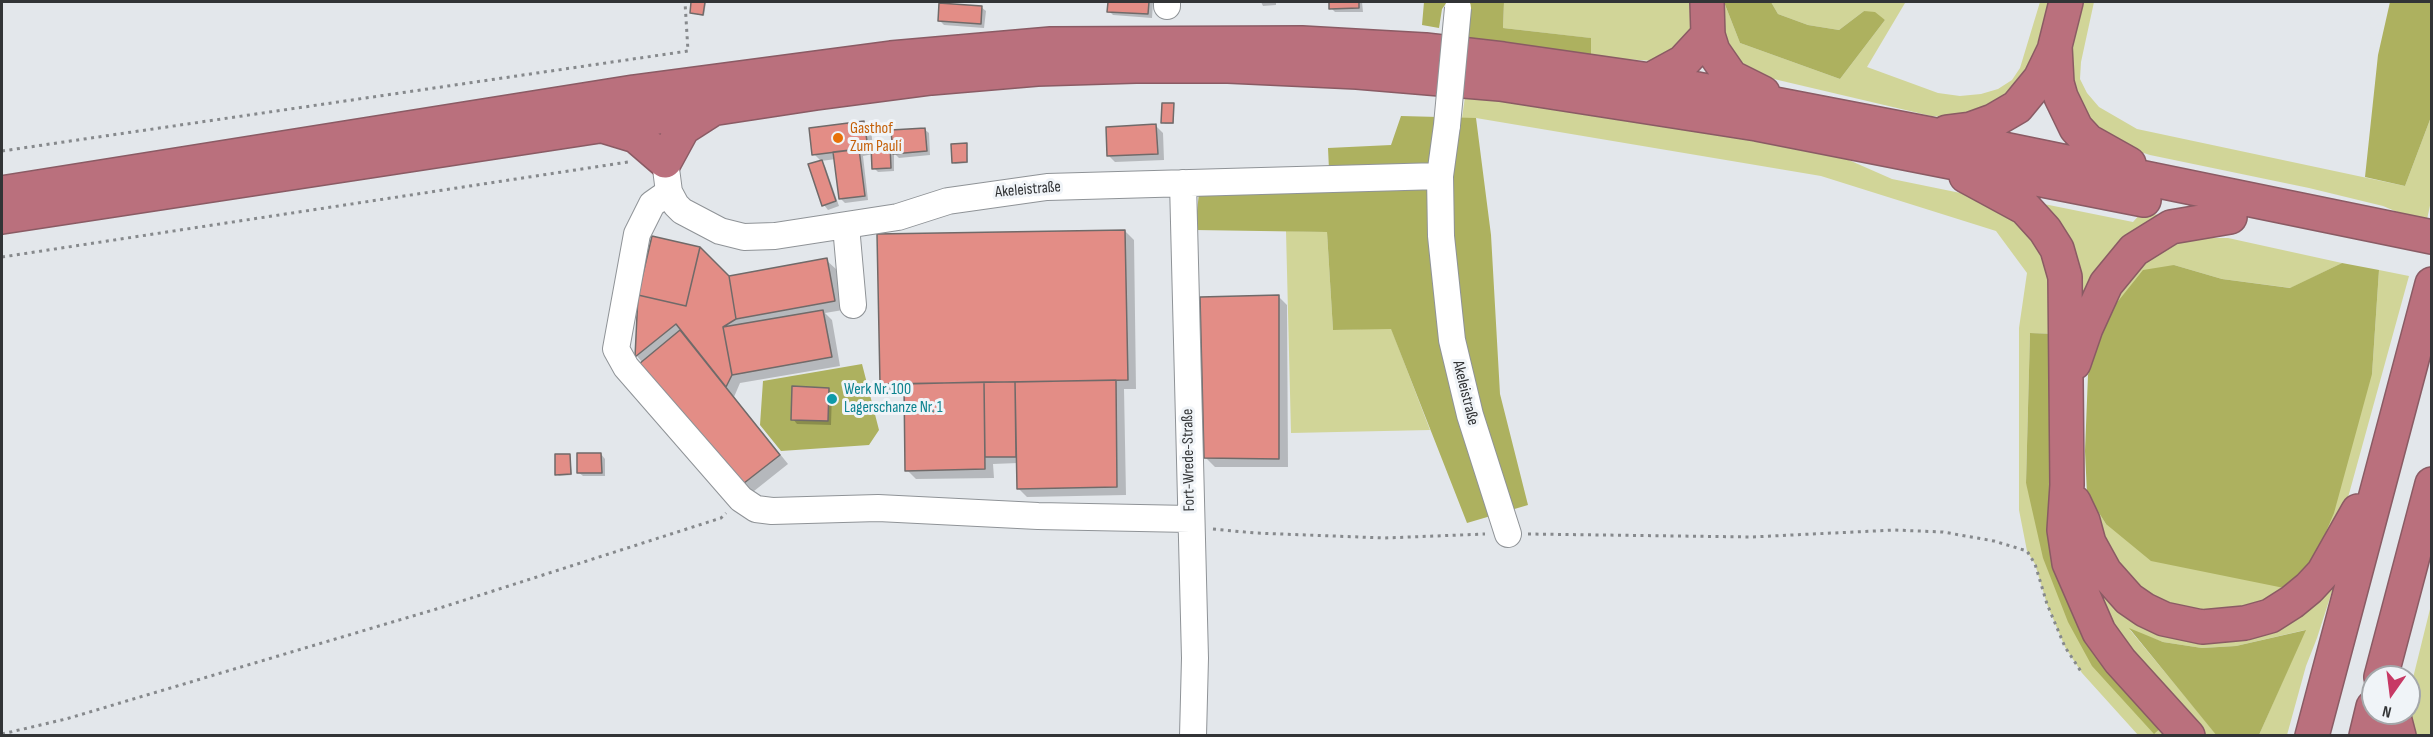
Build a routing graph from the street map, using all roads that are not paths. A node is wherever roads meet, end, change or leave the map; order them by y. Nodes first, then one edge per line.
1 (1707, 2) edge
2 (2066, 2) edge
3 (1459, 5) edge
4 (1708, 35) junction
5 (2055, 46) junction
6 (1650, 80) junction
7 (713, 108) junction
8 (1801, 108) junction
9 (598, 125) junction
10 (1931, 146) junction
11 (667, 176) junction
12 (1440, 176) junction
13 (2160, 180) junction
14 (1184, 183) junction
15 (2, 193) edge
16 (2, 217) edge
17 (2230, 217) junction
18 (846, 226) junction
19 (2432, 237) edge
20 (2432, 258) edge
21 (2432, 284) edge
22 (853, 305) dead end
23 (2425, 327) edge
24 (2067, 387) junction
25 (2381, 470) junction
26 (2432, 484) edge
27 (2067, 485) junction
28 (1190, 523) junction
29 (1508, 534) road end
30 (2385, 665) edge
31 (1193, 735) edge
32 (2188, 735) edge
33 (2312, 735) edge
34 (2319, 735) edge

1 - 4 highway
2 - 5 highway
3 - 12 street, Akeleistraße, bridge
4 - 6 highway
4 - 8 highway
5 - 10 highway
5 - 13 highway
6 - 8 highway
6 - 15 highway
7 - 9 highway
7 - 10 highway
7 - 11 highway
8 - 10 highway
9 - 11 highway
9 - 16 highway
10 - 13 highway
10 - 17 highway
10 - 24 highway
11 - 18 street, Akeleistraße
11 - 28 street
12 - 14 street, Akeleistraße
12 - 29 street, Akeleistraße
13 - 19 highway
14 - 18 street, Akeleistraße
14 - 28 street, Fort-Wrede-Straße
17 - 20 highway
17 - 24 highway
18 - 22 street
21 - 23 highway
23 - 25 highway
23 - 34 highway
24 - 27 highway
25 - 27 highway
25 - 33 highway
26 - 30 highway
27 - 32 highway
28 - 31 street, Fort-Wrede-Straße

